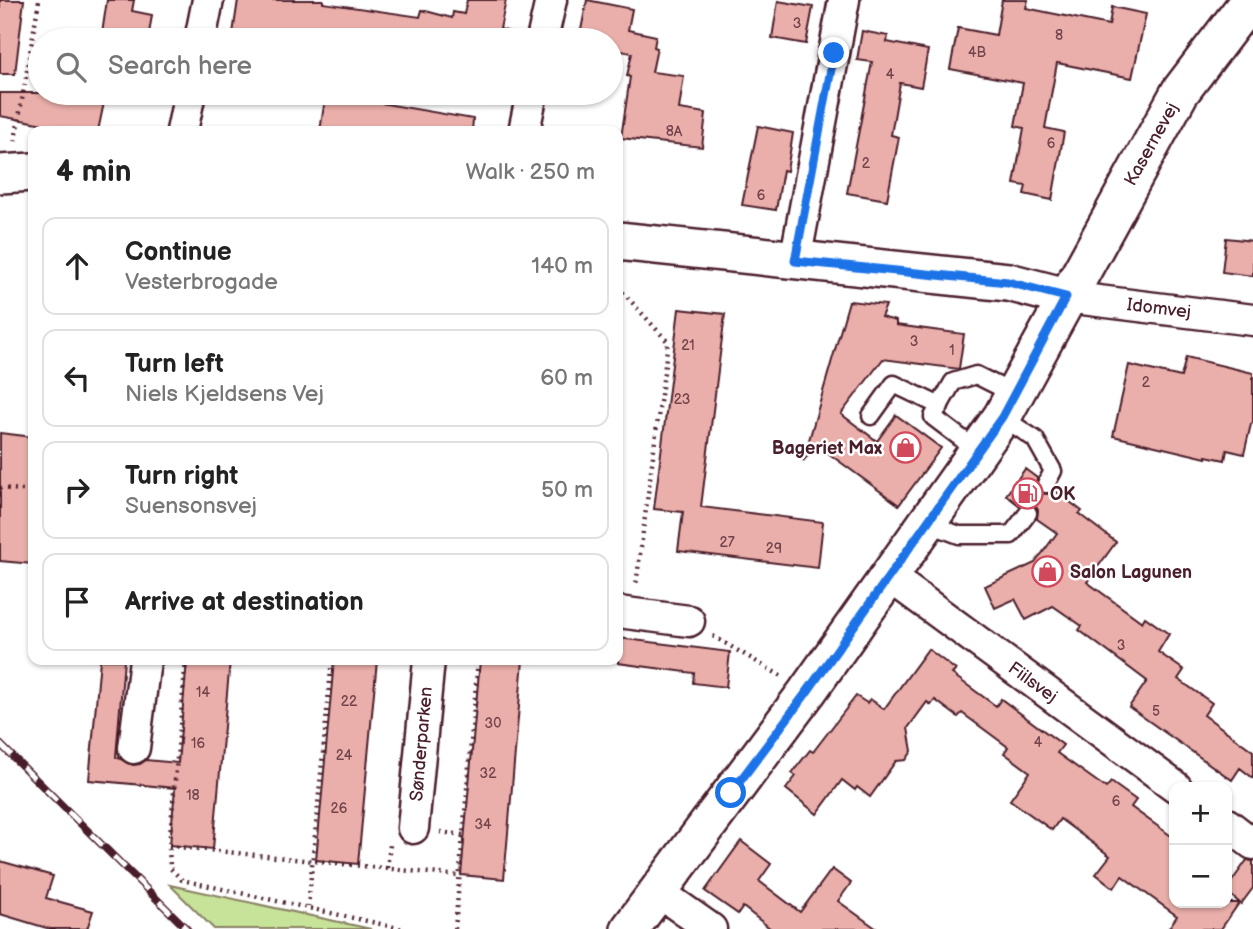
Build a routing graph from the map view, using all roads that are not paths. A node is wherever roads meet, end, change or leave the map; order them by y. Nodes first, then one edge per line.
1 (208, 0) edge
2 (551, 0) edge
3 (844, 0) edge
4 (1250, 0) edge
5 (202, 28) edge
6 (545, 28) edge
7 (187, 105) edge
8 (529, 105) edge
9 (183, 126) edge
10 (525, 126) edge
11 (623, 242) edge
12 (795, 261) junction
13 (1066, 297) junction
14 (1253, 320) edge
15 (1008, 405) junction
16 (940, 406) junction
17 (871, 416) dead end
18 (978, 451) junction
19 (1046, 484) dead end
20 (1028, 513) dead end
21 (927, 523) junction
22 (890, 577) junction
23 (625, 613) edge
24 (689, 621) road end
25 (144, 665) edge
26 (429, 665) edge
27 (134, 748) dead end
28 (1169, 782) edge
29 (413, 828) dead end
30 (1232, 828) edge
31 (1253, 844) edge
32 (657, 891) junction
33 (630, 929) edge
34 (711, 929) edge

1 - 5 street
2 - 6 street
3 - 12 street
4 - 13 street, Kasernevej
7 - 9 street
8 - 10 street
11 - 12 street
12 - 13 street
13 - 14 street, Idomvej
13 - 15 street, Kasernevej
15 - 16 lane
15 - 18 street, Kasernevej
15 - 19 lane
16 - 17 lane
16 - 18 lane
18 - 21 street, Kasernevej
20 - 21 lane
21 - 22 street, Kasernevej
22 - 28 street, Fiilsvej
22 - 32 street, Kasernevej
23 - 24 street
25 - 27 street
26 - 29 street, Sønderparken
30 - 31 street
32 - 33 street, Kasernevej
32 - 34 street

